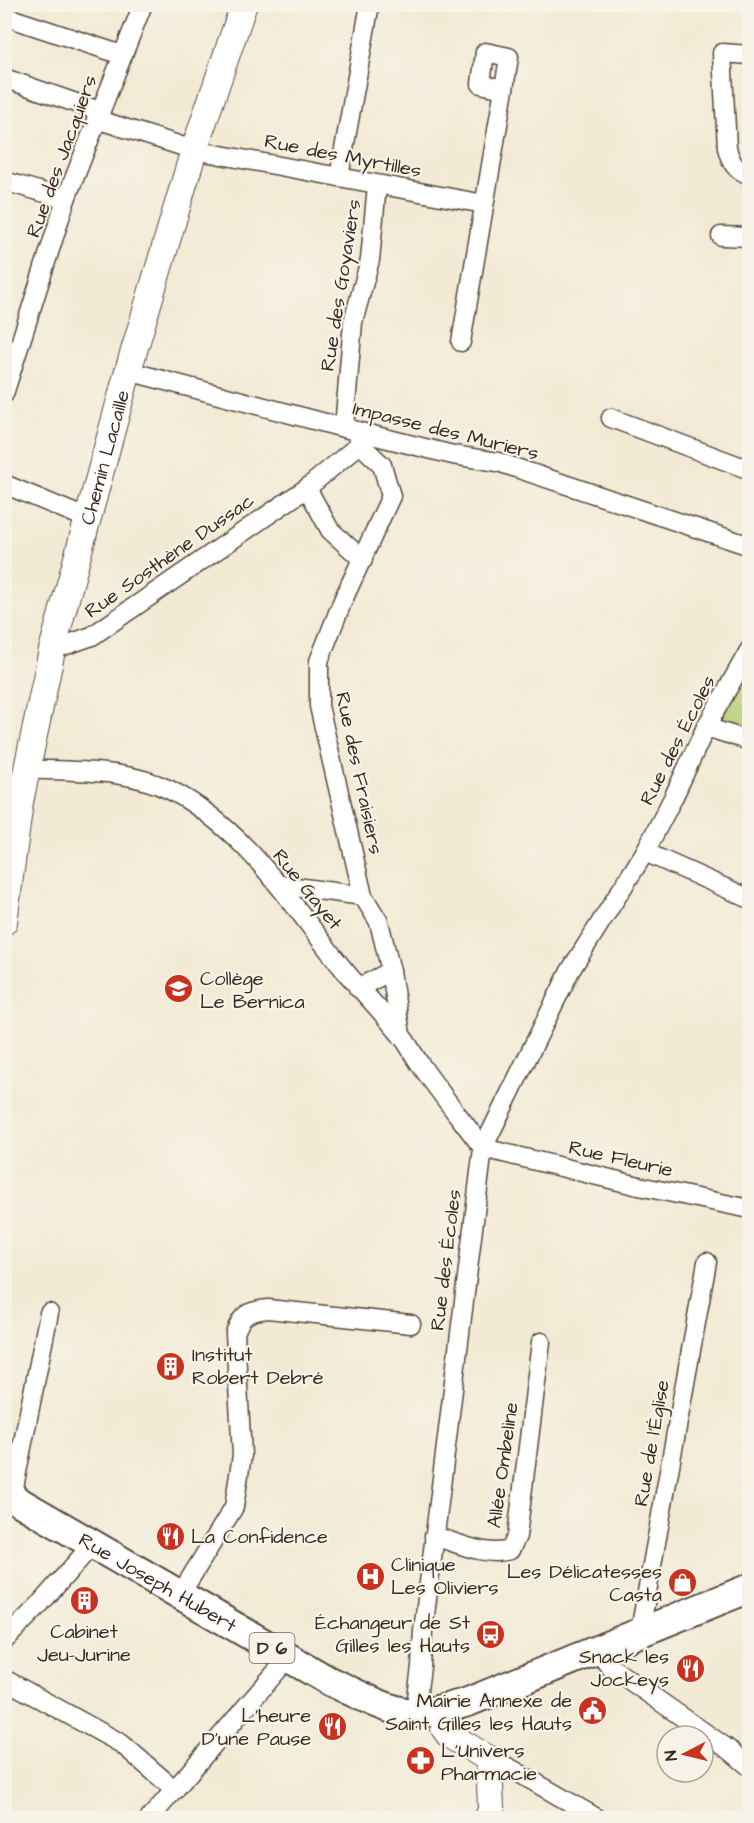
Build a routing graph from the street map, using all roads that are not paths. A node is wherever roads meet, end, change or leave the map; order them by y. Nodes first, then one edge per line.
1 (142, 4) edge
2 (244, 4) edge
3 (370, 4) edge
4 (4, 16) edge
5 (122, 55) junction
6 (750, 55) edge
7 (4, 78) edge
8 (504, 89) dead end
9 (98, 115) junction
10 (194, 150) junction
11 (750, 175) edge
12 (339, 177) junction
13 (4, 181) edge
14 (377, 185) junction
15 (66, 199) junction
16 (484, 204) junction
17 (721, 236) dead end
18 (750, 237) edge
19 (461, 342) dead end
20 (11, 354) edge
21 (128, 371) junction
22 (4, 394) edge
23 (611, 418) dead end
24 (354, 434) junction
25 (750, 470) edge
26 (4, 484) edge
27 (307, 488) junction
28 (88, 519) junction
29 (750, 546) edge
30 (363, 560) junction
31 (750, 649) edge
32 (52, 650) junction
33 (706, 727) junction
34 (750, 741) edge
35 (27, 769) junction
36 (9, 846) edge
37 (645, 852) junction
38 (281, 885) junction
39 (363, 896) junction
40 (750, 899) edge
41 (4, 922) edge
42 (391, 971) junction
43 (358, 988) junction
44 (401, 1035) junction
45 (483, 1149) junction
46 (750, 1209) edge
47 (707, 1262) dead end
48 (49, 1313) dead end
49 (411, 1324) dead end
50 (541, 1342) dead end
51 (8, 1495) edge
52 (434, 1536) junction
53 (92, 1545) junction
54 (750, 1588) edge
55 (180, 1595) junction
56 (645, 1632) junction
57 (4, 1641) edge
58 (598, 1651) junction
59 (289, 1657) junction
60 (4, 1679) edge
61 (428, 1711) junction
62 (489, 1759) junction
63 (750, 1767) edge
64 (175, 1790) junction
65 (150, 1818) edge
66 (488, 1818) edge
67 (597, 1818) edge

1 - 5 street, Rue des Jacquiers
2 - 10 street, Chemin Lacaille
3 - 12 street, Rue des Goyaviers
4 - 5 street
5 - 9 street, Rue des Jacquiers
6 - 11 street
7 - 9 street, Rue des Myrtilles
8 - 16 street
9 - 10 street, Rue des Myrtilles
9 - 15 street, Rue des Jacquiers
10 - 12 street, Rue des Myrtilles
10 - 21 street, Chemin Lacaille
12 - 14 street, Rue des Myrtilles
13 - 15 street
14 - 16 street, Rue des Myrtilles
14 - 24 street, Rue des Goyaviers
15 - 20 street, Rue des Jacquiers
16 - 19 street
17 - 18 street
20 - 22 street, Rue des Jacquiers
21 - 24 street, Impasse des Muriers
21 - 28 street, Chemin Lacaille
23 - 25 street
24 - 27 street, Rue Sosthène Dussac
24 - 29 street, Impasse des Muriers
24 - 30 street, Rue des Fraisiers
26 - 28 street
27 - 30 street
27 - 32 street, Rue Sosthène Dussac
28 - 32 street, Chemin Lacaille
30 - 39 street, Rue des Fraisiers
31 - 33 street, Rue des Écoles
32 - 35 street, Chemin Lacaille
33 - 34 street
33 - 37 street, Rue des Écoles
35 - 36 street, Chemin Lacaille
35 - 38 street, Rue Gayet
36 - 41 street, Chemin Lacaille
37 - 40 street
37 - 45 street, Rue des Écoles
38 - 39 street
38 - 43 street, Rue Gayet
39 - 42 street, Rue des Fraisiers
42 - 43 street
42 - 44 street, Rue des Fraisiers
43 - 44 street, Rue Gayet
44 - 45 street, Rue Gayet
45 - 46 street, Rue Fleurie
45 - 52 street, Rue des Écoles
47 - 56 street, Rue de l'Église
48 - 51 street
49 - 55 street
50 - 52 street, Allée Ombeline
51 - 53 main road, Rue Joseph Hubert / D 6
52 - 61 street, Rue des Écoles
53 - 55 main road, Rue Joseph Hubert / D 6
53 - 57 street
54 - 56 main road
55 - 59 main road, Rue Joseph Hubert / D 6
56 - 58 main road
58 - 61 main road
58 - 63 street
59 - 61 main road, Rue Joseph Hubert / D 6
59 - 64 street
60 - 64 street
61 - 62 street
62 - 66 street
62 - 67 street
64 - 65 street

